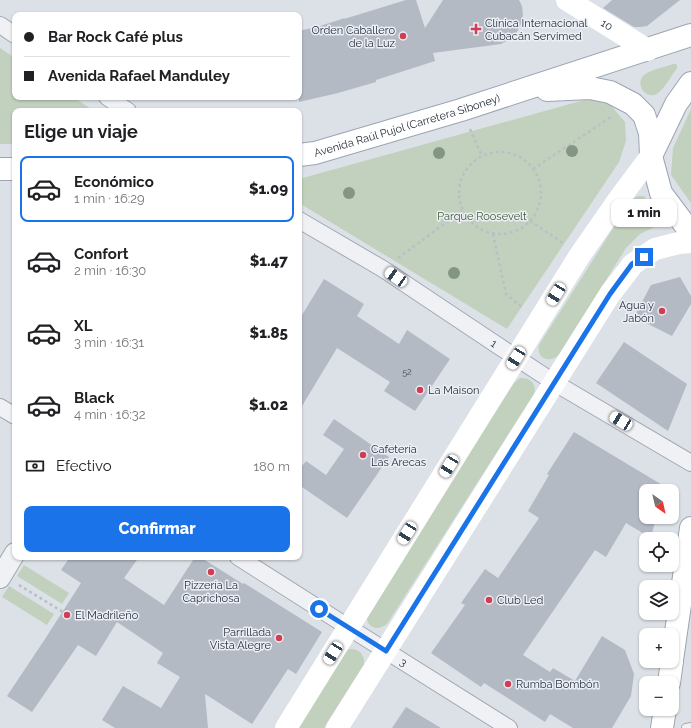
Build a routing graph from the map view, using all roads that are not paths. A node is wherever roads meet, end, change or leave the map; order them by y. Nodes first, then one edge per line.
1 (567, 0) edge
2 (0, 25) edge
3 (12, 33) edge
4 (691, 35) edge
5 (648, 50) junction
6 (691, 83) edge
7 (514, 92) junction
8 (112, 100) edge
9 (124, 108) edge
10 (302, 154) edge
11 (651, 156) junction
12 (0, 169) edge
13 (12, 169) edge
14 (302, 222) edge
15 (691, 233) edge
16 (691, 242) edge
17 (516, 358) junction
18 (555, 383) junction
19 (0, 407) edge
20 (12, 414) edge
21 (691, 463) edge
22 (690, 543) edge
23 (12, 558) edge
24 (243, 560) edge
25 (1, 576) edge
26 (348, 628) junction
27 (677, 628) edge
28 (386, 651) junction
29 (664, 716) edge
30 (691, 727) edge
31 (286, 728) edge
32 (337, 728) edge
33 (509, 728) edge
34 (662, 728) edge
35 (686, 728) edge

1 - 5 main road, 10
2 - 3 street
4 - 5 main road, Avenida Raúl Pujol (Carretera Siboney)
5 - 7 main road, Avenida Raúl Pujol (Carretera Siboney)
6 - 11 main road
7 - 10 main road, Avenida Raúl Pujol (Carretera Siboney)
7 - 11 main road, Avenida Raúl Pujol (Carretera Siboney)
8 - 9 street
11 - 15 main road, Avenida Raúl Pujol (Carretera Siboney)
11 - 17 main road
12 - 13 main road
14 - 17 street, 1
16 - 18 main road
17 - 18 street, 1
17 - 26 main road
18 - 21 street, 1
18 - 28 main road
19 - 20 street
22 - 27 main road
23 - 25 street
24 - 26 street, 3
26 - 28 street, 3
26 - 31 main road
28 - 32 main road
28 - 33 street, 3
29 - 34 main road
30 - 35 lane

